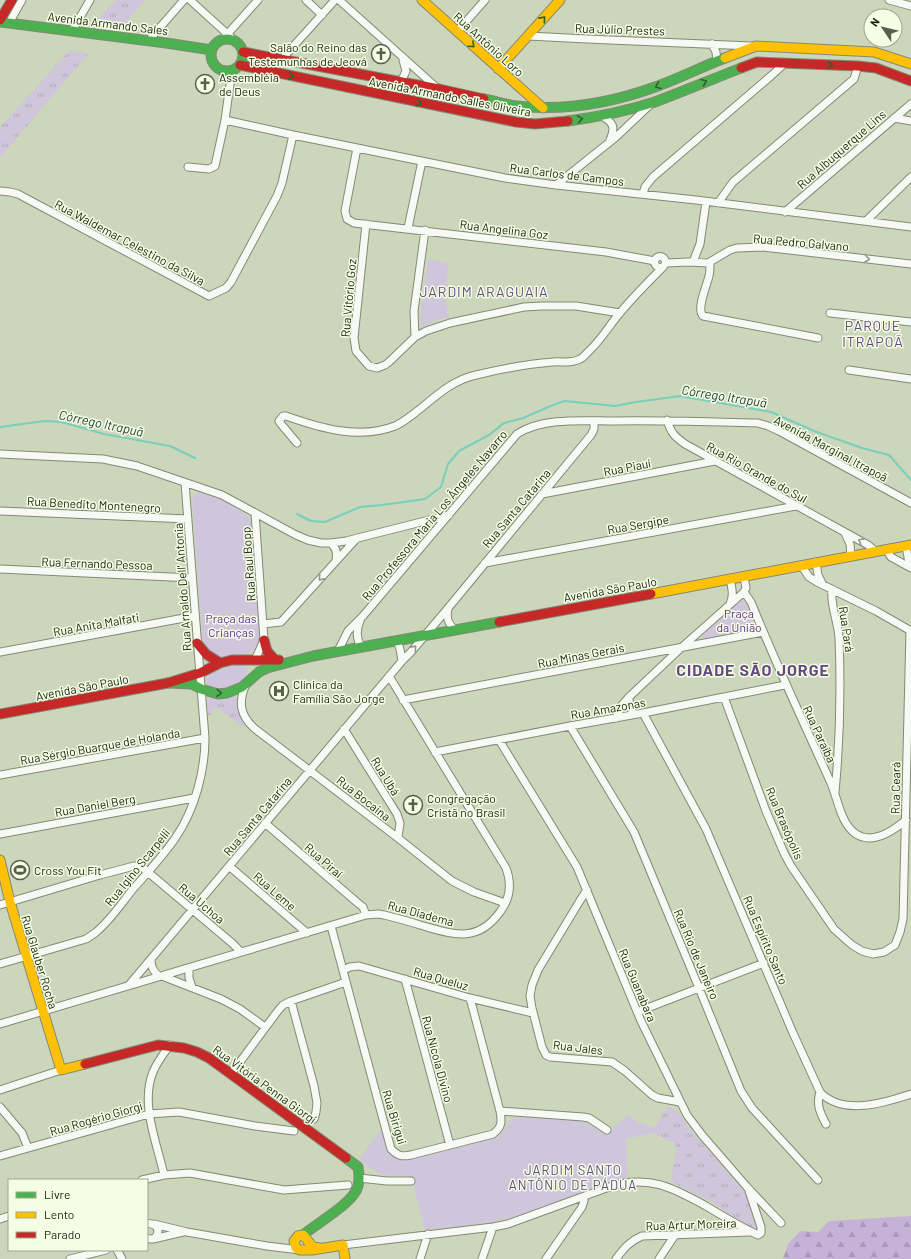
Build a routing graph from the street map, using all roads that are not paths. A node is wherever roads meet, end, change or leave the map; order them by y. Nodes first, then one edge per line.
1 (12, 0) edge
2 (22, 0) edge
3 (90, 0) edge
4 (184, 0) edge
5 (190, 0) edge
6 (258, 0) edge
7 (306, 0) edge
8 (335, 0) edge
9 (339, 0) edge
10 (422, 0) edge
11 (485, 0) edge
12 (560, 0) edge
13 (890, 0) edge
14 (911, 6) edge
15 (322, 15) junction
16 (3, 22) edge
17 (236, 25) junction
18 (72, 31) junction
19 (457, 32) junction
20 (528, 36) junction
21 (229, 39) junction
22 (148, 41) junction
23 (712, 44) junction
24 (756, 46) junction
25 (784, 48) junction
26 (212, 50) junction
27 (244, 52) junction
28 (402, 58) junction
29 (281, 60) junction
30 (717, 61) junction
31 (784, 64) junction
32 (911, 64) edge
33 (858, 66) junction
34 (236, 68) junction
35 (498, 68) junction
36 (911, 81) edge
37 (401, 82) junction
38 (437, 89) junction
39 (523, 91) junction
40 (654, 102) junction
41 (911, 104) edge
42 (523, 107) junction
43 (543, 108) junction
44 (600, 115) junction
45 (894, 118) junction
46 (225, 120) junction
47 (911, 121) edge
48 (527, 123) junction
49 (541, 124) junction
50 (293, 135) junction
51 (610, 141) junction
52 (357, 148) junction
53 (422, 161) junction
54 (188, 167) dead end
55 (911, 177) edge
56 (556, 185) junction
57 (0, 191) edge
58 (643, 194) junction
59 (706, 202) junction
60 (718, 203) junction
61 (785, 212) junction
62 (866, 221) junction
63 (366, 224) junction
64 (911, 227) edge
65 (408, 228) junction
66 (425, 230) junction
67 (693, 262) junction
68 (710, 263) junction
69 (660, 264) junction
70 (911, 264) edge
71 (620, 313) junction
72 (830, 313) dead end
73 (911, 322) edge
74 (415, 337) junction
75 (818, 338) dead end
76 (849, 370) dead end
77 (911, 379) edge
78 (667, 420) junction
79 (594, 421) junction
80 (297, 443) dead end
81 (0, 454) edge
82 (715, 461) junction
83 (185, 483) junction
84 (542, 494) junction
85 (911, 503) edge
86 (796, 506) junction
87 (0, 511) edge
88 (255, 512) junction
89 (449, 515) junction
90 (188, 519) junction
91 (845, 533) junction
92 (357, 538) junction
93 (331, 543) junction
94 (908, 545) edge
95 (886, 549) junction
96 (875, 551) junction
97 (851, 556) junction
98 (336, 562) junction
99 (816, 562) junction
100 (485, 563) junction
101 (801, 565) junction
102 (911, 568) edge
103 (0, 569) edge
104 (744, 577) junction
105 (192, 578) junction
106 (730, 579) junction
107 (823, 585) junction
108 (832, 589) junction
109 (744, 592) junction
110 (730, 605) junction
111 (449, 607) junction
112 (195, 616) junction
113 (363, 616) junction
114 (263, 624) junction
115 (455, 630) junction
116 (910, 630) edge
117 (763, 632) junction
118 (425, 635) junction
119 (264, 640) junction
120 (397, 640) junction
121 (197, 644) junction
122 (361, 647) junction
123 (682, 647) junction
124 (338, 651) junction
125 (0, 652) edge
126 (313, 656) junction
127 (255, 660) junction
128 (275, 660) junction
129 (402, 661) junction
130 (220, 663) junction
131 (200, 674) junction
132 (389, 676) junction
133 (248, 682) junction
134 (168, 683) junction
135 (785, 685) junction
136 (201, 688) junction
137 (629, 697) junction
138 (724, 697) junction
139 (404, 700) junction
140 (643, 713) junction
141 (0, 714) edge
142 (634, 714) junction
143 (616, 718) junction
144 (570, 726) junction
145 (344, 729) junction
146 (204, 738) junction
147 (499, 740) junction
148 (435, 752) junction
149 (310, 770) junction
150 (0, 775) edge
151 (835, 792) junction
152 (194, 798) junction
153 (906, 820) junction
154 (265, 823) junction
155 (0, 834) edge
156 (398, 838) junction
157 (0, 860) edge
158 (229, 866) junction
159 (147, 872) junction
160 (587, 890) junction
161 (10, 902) junction
162 (506, 902) junction
163 (0, 905) edge
164 (192, 910) junction
165 (366, 915) junction
166 (331, 926) junction
167 (307, 933) junction
168 (894, 945) joint
169 (241, 952) junction
170 (26, 956) junction
171 (151, 959) junction
172 (764, 963) junction
173 (0, 964) edge
174 (189, 968) junction
175 (343, 970) junction
176 (160, 976) junction
177 (405, 979) junction
178 (346, 982) junction
179 (129, 985) junction
180 (192, 987) junction
181 (699, 988) junction
182 (470, 998) junction
183 (290, 1001) junction
184 (43, 1011) junction
185 (637, 1012) junction
186 (533, 1013) junction
187 (0, 1024) edge
188 (265, 1027) junction
189 (170, 1045) junction
190 (61, 1070) junction
191 (231, 1074) junction
192 (0, 1090) edge
193 (820, 1092) junction
194 (911, 1094) edge
195 (680, 1102) junction
196 (0, 1108) edge
197 (500, 1111) junction
198 (149, 1114) junction
199 (314, 1119) dead end
200 (826, 1124) dead end
201 (607, 1130) dead end
202 (313, 1133) junction
203 (450, 1145) junction
204 (28, 1148) junction
205 (0, 1156) edge
206 (164, 1175) junction
207 (360, 1178) junction
208 (146, 1179) edge
209 (818, 1180) dead end
210 (411, 1181) dead end
211 (348, 1185) dead end
212 (747, 1187) junction
213 (584, 1197) junction
214 (570, 1202) junction
215 (574, 1218) junction
216 (781, 1223) dead end
217 (150, 1224) edge
218 (492, 1227) junction
219 (187, 1232) junction
220 (752, 1232) junction
221 (428, 1234) junction
222 (675, 1235) junction
223 (149, 1239) edge
224 (303, 1242) junction
225 (343, 1245) junction
226 (283, 1248) junction
227 (551, 1250) junction
228 (102, 1251) edge
229 (70, 1259) edge
230 (345, 1259) edge
231 (420, 1259) edge
232 (482, 1259) edge
233 (546, 1259) edge
234 (551, 1259) edge
235 (616, 1259) edge
236 (658, 1259) edge

1 - 16 main road
2 - 16 street
3 - 18 street
4 - 22 street
5 - 21 street
6 - 17 street
7 - 15 street
8 - 15 street
9 - 28 street
10 - 19 main road, Rua Antônio Loro
11 - 19 street
20 -> 12 main road
13 - 14 street
15 - 29 street
16 - 18 main road, Avenida Armando Sales
17 - 21 street
17 - 21 street
18 - 22 main road, Avenida Armando Sales
19 -> 35 main road, Rua Antônio Loro
20 - 23 street, Rua Júlio Prestes
20 - 35 main road
21 - 26 main road
21 - 27 main road
22 - 26 main road, Avenida Armando Sales
23 - 24 street, Rua Júlio Prestes
23 - 30 street
24 - 25 main road, Avenida Armando Salles Oliveira
24 - 30 main road, Avenida Armando Salles Oliveira
25 - 31 main road
25 - 32 main road, Avenida Armando Salles Oliveira
26 - 34 main road
27 - 29 main road, Avenida Armando Salles Oliveira
27 - 34 main road
28 - 37 street
28 - 38 street
29 - 37 main road, Avenida Armando Salles Oliveira
30 -> 43 main road, Avenida Armando Salles Oliveira
31 -> 33 main road, Avenida Armando Salles Oliveira
40 -> 31 main road, Avenida Armando Salles Oliveira
31 - 58 street
33 - 36 main road, Avenida Armando Salles Oliveira
33 - 60 street
34 - 46 street
34 -> 48 main road, Avenida Armando Salles Oliveira
35 - 39 main road, Rua Antônio Loro
37 - 38 main road, Avenida Armando Salles Oliveira
38 - 42 main road, Avenida Armando Salles Oliveira
39 - 42 main road, Rua Antônio Loro
39 - 43 main road, Rua Antônio Loro
40 - 44 main road, Avenida Armando Salles Oliveira
40 - 51 street
41 - 45 street, Rua Albuquerque Lins
42 - 43 main road, Avenida Armando Salles Oliveira
42 - 48 main road, Rua Antônio Loro
43 - 49 main road
49 -> 44 main road, Avenida Armando Salles Oliveira
44 - 51 street
45 - 47 street
45 - 61 street, Rua Albuquerque Lins
46 - 50 street, Rua Carlos de Campos
46 - 54 street
48 - 49 main road, Avenida Armando Salles Oliveira
50 - 52 street, Rua Carlos de Campos
50 - 57 street, Rua Waldemar Celestino da Silva
51 - 56 street
52 - 53 street, Rua Carlos de Campos
52 - 63 street, Rua Angelina Goz
53 - 56 street, Rua Carlos de Campos
53 - 65 street
55 - 62 street
56 - 58 street, Rua Carlos de Campos
58 - 59 street, Rua Carlos de Campos
59 - 60 street, Rua Carlos de Campos
59 - 67 street
60 - 61 street, Rua Carlos de Campos
61 - 62 street, Rua Carlos de Campos
62 - 64 street, Rua Carlos de Campos
63 - 65 street, Rua Angelina Goz
63 - 74 street, Rua Vitório Goz
65 - 66 street, Rua Angelina Goz
66 - 69 street, Rua Angelina Goz
66 - 74 street
67 - 68 street
67 - 69 street, Rua Angelina Goz
68 -> 70 street, Rua Pedro Galvano
68 - 75 street
69 - 71 street
71 - 74 street, Rua Vitório Goz
71 - 80 street
72 - 73 street
76 - 77 street
78 - 79 street, Avenida Marginal Itrapoã
78 - 82 street, Rua Rio Grande do Sul
78 - 85 street, Avenida Marginal Itrapoã
79 - 84 street, Rua Santa Catarina
79 - 89 street, Rua Professora Maria Los Ângeles Navarro
81 - 83 street
82 - 84 street, Rua Piauí
82 - 86 street, Rua Rio Grande do Sul
83 - 88 street
83 - 90 street, Rua Arnaldo Dell' Antonia
84 - 100 street, Rua Santa Catarina
86 - 91 street, Rua Rio Grande do Sul
86 - 100 street, Rua Sergipe
87 - 90 street, Rua Benedito Montenegro
88 - 93 street
88 - 114 street, Rua Raul Bopp
89 - 92 street
89 - 113 street, Rua Professora Maria Los Ângeles Navarro
90 - 105 street, Rua Arnaldo Dell' Antonia
96 -> 91 street, Rua Rio Grande do Sul
91 - 97 street
92 - 93 street
92 - 98 street
93 - 98 street
94 - 95 main road, Avenida São Paulo
94 - 102 street
95 - 96 main road, Avenida São Paulo
95 - 102 street
96 - 97 main road, Avenida São Paulo
97 - 99 main road, Avenida São Paulo
98 -> 114 street
99 - 101 main road, Avenida São Paulo
99 - 107 street
100 - 111 street, Rua Santa Catarina
101 - 104 main road, Avenida São Paulo
101 - 107 street
103 - 105 street, Rua Fernando Pessoa
104 - 106 main road, Avenida São Paulo
104 - 109 street
105 - 112 street, Rua Arnaldo Dell' Antonia
106 - 110 street
106 - 115 main road, Avenida São Paulo
107 - 108 street
108 - 116 street
108 - 151 street, Rua Pará
109 - 110 street
109 - 117 street, Rua Paraíba
110 - 123 street
111 - 115 street
111 - 118 street, Rua Santa Catarina
112 - 121 street, Rua Arnaldo Dell' Antonia
112 - 125 street, Rua Anita Malfati
113 - 122 street, Rua Professora Maria Los Ângeles Navarro
113 - 124 street, Rua Professora Maria Los Ângeles Navarro
114 - 119 street, Rua Raul Bopp
115 - 118 main road, Avenida São Paulo
116 - 153 street, Rua Ceará
117 - 123 street, Rua Minas Gerais
117 - 135 street, Rua Paraíba
118 - 120 main road, Avenida São Paulo
129 -> 118 street, Rua Santa Catarina
119 - 127 street, Rua Raul Bopp
119 - 128 main road
120 - 122 main road, Avenida São Paulo
120 - 129 street
121 - 130 main road
121 - 131 street, Rua Arnaldo Dell' Antonia
122 - 124 main road, Avenida São Paulo
123 - 137 street
123 - 139 street, Rua Minas Gerais
124 - 126 main road, Avenida São Paulo
126 - 128 main road, Avenida São Paulo
126 - 133 main road, Avenida São Paulo
127 - 128 main road, Avenida São Paulo
127 - 130 main road, Avenida São Paulo
127 - 133 main road
129 - 132 street, Rua Santa Catarina
130 - 131 main road, Avenida São Paulo
131 - 134 main road, Avenida São Paulo
131 - 136 street, Rua Arnaldo Dell' Antonia
132 - 139 street, Rua Diadema
132 - 145 street, Rua Santa Catarina
136 -> 133 main road, Avenida São Paulo
133 - 149 street, Rua Bocaina
134 - 136 main road, Avenida São Paulo
134 - 141 main road, Avenida São Paulo
135 - 138 street, Rua Amazonas
135 - 151 street, Rua Paraíba
136 - 146 street, Rua Igino Scarpelli
137 - 142 street
137 - 143 street
138 - 140 street, Rua Amazonas
138 - 168 street, Rua Brasópolis
139 - 148 street, Rua Diadema
140 - 142 street, Rua Amazonas
140 - 172 street, Rua Espírito Santo
142 - 143 street, Rua Amazonas
143 - 144 street, Rua Amazonas
144 - 147 street, Rua Amazonas
144 - 181 street, Rua Rio de Janeiro
145 - 149 street, Rua Santa Catarina
145 - 156 street, Rua Ubá
146 - 150 street, Rua Sérgio Buarque de Holanda
146 - 152 street, Rua Igino Scarpelli
147 - 148 street, Rua Amazonas
147 - 160 street, Rua Guanabara
148 - 162 street, Rua Diadema
149 - 154 street, Rua Santa Catarina
149 - 156 street, Rua Bocaina
151 - 153 street, Rua Paraíba
152 - 155 street, Rua Daniel Berg
152 - 159 street, Rua Igino Scarpelli
153 - 168 street, Rua Ceará
154 - 158 street, Rua Santa Catarina
154 - 165 street, Rua Piraí
156 - 162 street, Rua Bocaina
157 - 161 main road, Rua Glauber Rocha
158 - 164 street, Rua Santa Catarina
158 - 167 street, Rua Leme
159 - 161 street
159 - 164 street, Rua Uchoa
159 - 170 street, Rua Igino Scarpelli
160 - 185 street, Rua Guanabara
160 - 186 street, Rua Jales
161 - 163 street
161 - 170 main road, Rua Glauber Rocha
162 - 165 street, Rua Diadema
164 - 169 street, Rua Uchoa
164 - 171 street, Rua Santa Catarina
165 - 166 street, Rua Diadema
166 - 167 street, Rua Diadema
166 - 175 street, Rua Birigui
167 - 169 street, Rua Diadema
169 - 174 street, Rua Diadema
170 - 173 street, Rua Igino Scarpelli
170 - 184 main road, Rua Glauber Rocha
171 - 176 street
171 - 179 street, Rua Santa Catarina
172 - 181 street
172 - 193 street, Rua Espírito Santo
174 - 176 street, Rua Diadema
174 - 180 street
175 - 177 street, Rua Queluz
175 - 178 street, Rua Birigui
176 - 179 street, Rua Diadema
176 - 180 street
177 - 182 street, Rua Queluz
177 - 203 street, Rua Nícola Divino
178 - 183 street
178 - 203 street, Rua Birigui
179 - 184 street, Rua Diadema
180 - 188 street
181 - 185 street
181 - 209 street, Rua Rio de Janeiro
182 - 186 street, Rua Queluz
182 - 197 street
183 - 188 street
183 - 199 street
184 - 187 street, Rua Diadema
184 - 190 main road, Rua Glauber Rocha
185 - 195 street, Rua Guanabara
186 - 195 street, Rua Jales
188 - 191 street
189 - 190 main road, Rua Vitória Penna Giorgi
189 - 191 main road, Rua Vitória Penna Giorgi
189 - 198 street
190 - 192 street, Rua Vitória Penna Giorgi
191 - 202 main road, Rua Vitória Penna Giorgi
193 - 194 street
193 - 200 street
195 - 212 street, Rua Guanabara
196 - 204 street
197 - 201 street
197 - 203 street, Rua Birigui
198 - 202 street, Rua Rogério Giorgi
198 - 204 street, Rua Rogério Giorgi
198 - 206 street
202 - 207 main road, Rua Vitória Penna Giorgi
204 - 205 street, Rua Rogério Giorgi
206 - 208 street
206 - 211 street
207 - 210 street
207 - 224 main road
212 - 216 street, Rua Guanabara
212 - 220 street
213 - 214 street
213 - 215 street
213 - 220 street
214 - 215 street
214 - 218 street
215 - 227 street
217 - 219 street
217 - 223 street
218 - 221 street
218 - 232 street
219 - 223 street
219 - 226 street
220 - 222 street, Rua Artur Moreira
221 - 225 street
221 - 231 street
222 - 235 street, Rua Artur Moreira
222 - 236 street
224 - 225 main road
224 - 226 street
224 - 226 street
225 - 230 main road
227 - 233 street
227 - 234 street
228 - 229 street

